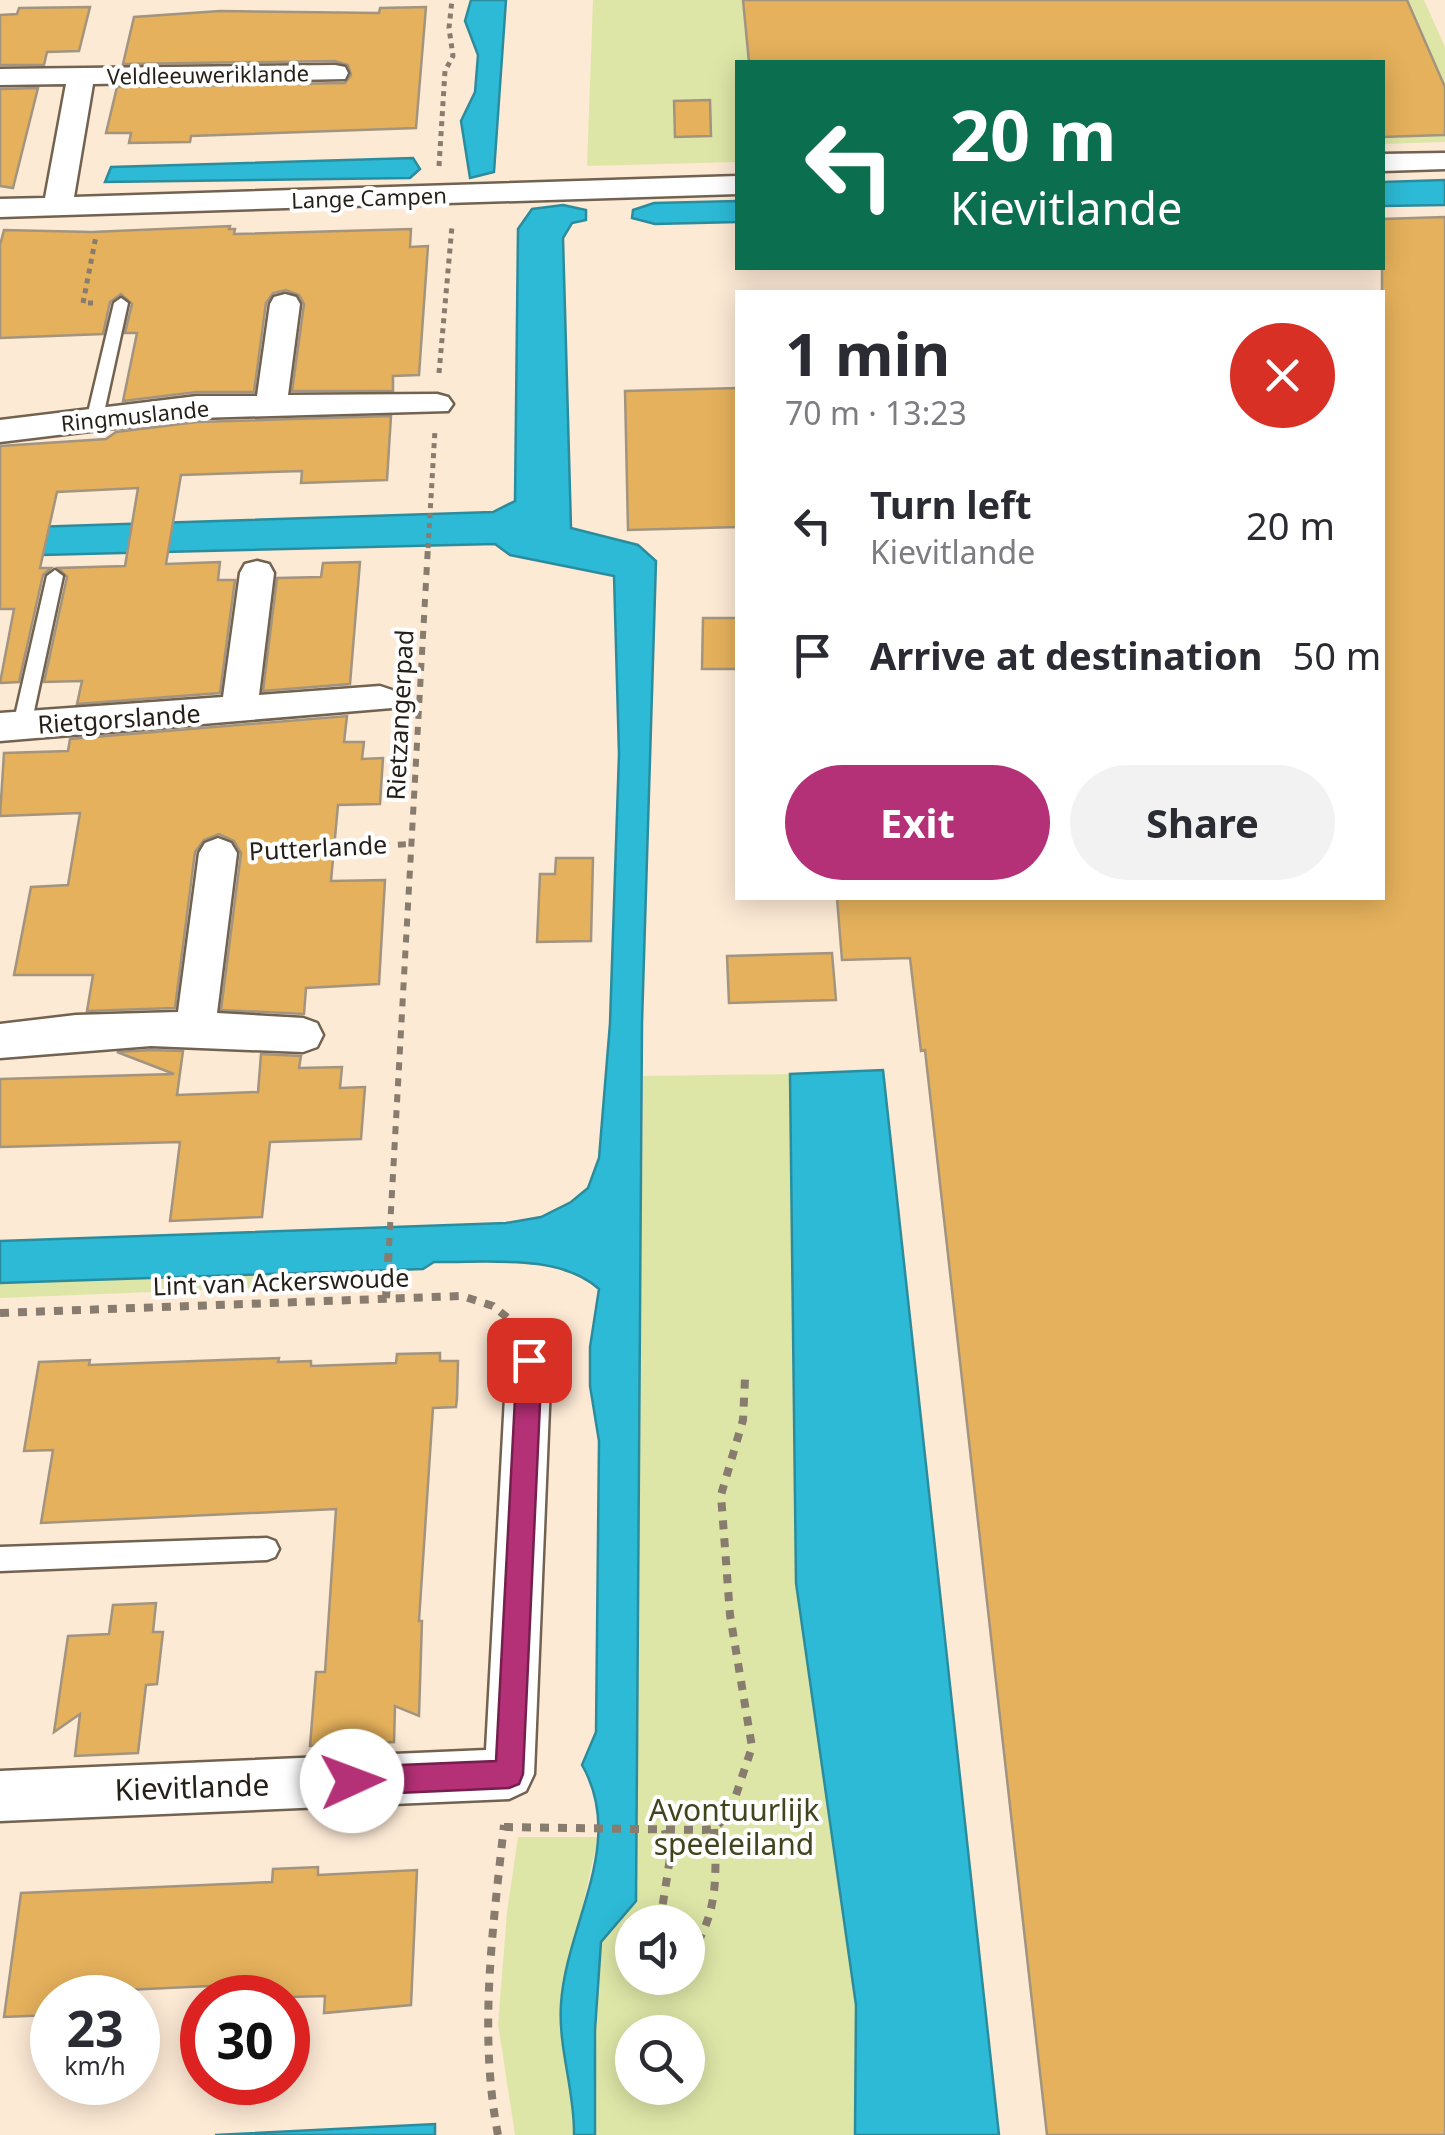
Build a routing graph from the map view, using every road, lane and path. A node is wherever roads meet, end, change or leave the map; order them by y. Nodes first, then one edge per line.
1 (452, 0) edge
2 (335, 74) dead end
3 (81, 76) junction
4 (0, 78) edge
5 (1445, 161) edge
6 (1385, 164) edge
7 (735, 184) edge
8 (446, 196) junction
9 (102, 205) junction
10 (58, 206) junction
11 (0, 208) edge
12 (120, 303) joint
13 (285, 304) dead end
14 (437, 404) junction
15 (271, 405) junction
16 (95, 418) junction
17 (0, 432) edge
18 (430, 552) joint
19 (257, 573) dead end
20 (55, 576) dead end
21 (380, 699) dead end
22 (239, 710) junction
23 (11, 726) edge
24 (413, 844) junction
25 (218, 853) joint
26 (196, 1027) junction
27 (303, 1035) dead end
28 (0, 1040) edge
29 (391, 1215) joint
30 (386, 1298) junction
31 (0, 1313) edge
32 (529, 1360) joint
33 (744, 1379) dead end
34 (267, 1549) dead end
35 (0, 1560) edge
36 (509, 1774) junction
37 (0, 1796) edge
38 (504, 1827) junction
39 (661, 1830) junction
40 (714, 1830) junction
41 (663, 1905) edge
42 (705, 1930) edge
43 (498, 2135) edge

1 - 8 path, Rietzangerpad
2 - 3 street, Veldleeuweriklande
3 - 4 street, Veldleeuweriklande
3 - 10 street, Veldleeuweriklande
5 - 6 street
7 - 8 street, Lange Campen
8 - 9 street, Lange Campen
8 - 14 path, Rietzangerpad
9 - 10 street, Lange Campen
9 - 12 path
10 - 11 street, Lange Campen
12 - 16 lane
13 - 15 street
14 - 15 street, Ringmuslande
14 - 18 path, Rietzangerpad
15 - 16 street, Ringmuslande
16 - 17 street, Ringmuslande
18 - 24 path, Rietzangerpad
19 - 22 street
20 - 23 lane
21 - 22 street, Rietgorslande
22 - 23 street, Rietgorslande
24 - 25 path, Putterlande
24 - 29 path, Rietzangerpad
25 - 26 street, Putterlande
26 - 27 street
26 - 28 street
29 - 30 path, Rietzangerpad
30 - 31 path, Lint van Ackerswoude
30 - 32 path, Lint van Ackerswoude
32 - 36 street
33 - 40 path
34 - 35 lane
36 - 37 street, Kievitlande
36 - 38 path
38 - 39 path
38 - 43 path
39 - 40 path
39 - 41 path
40 - 42 path

